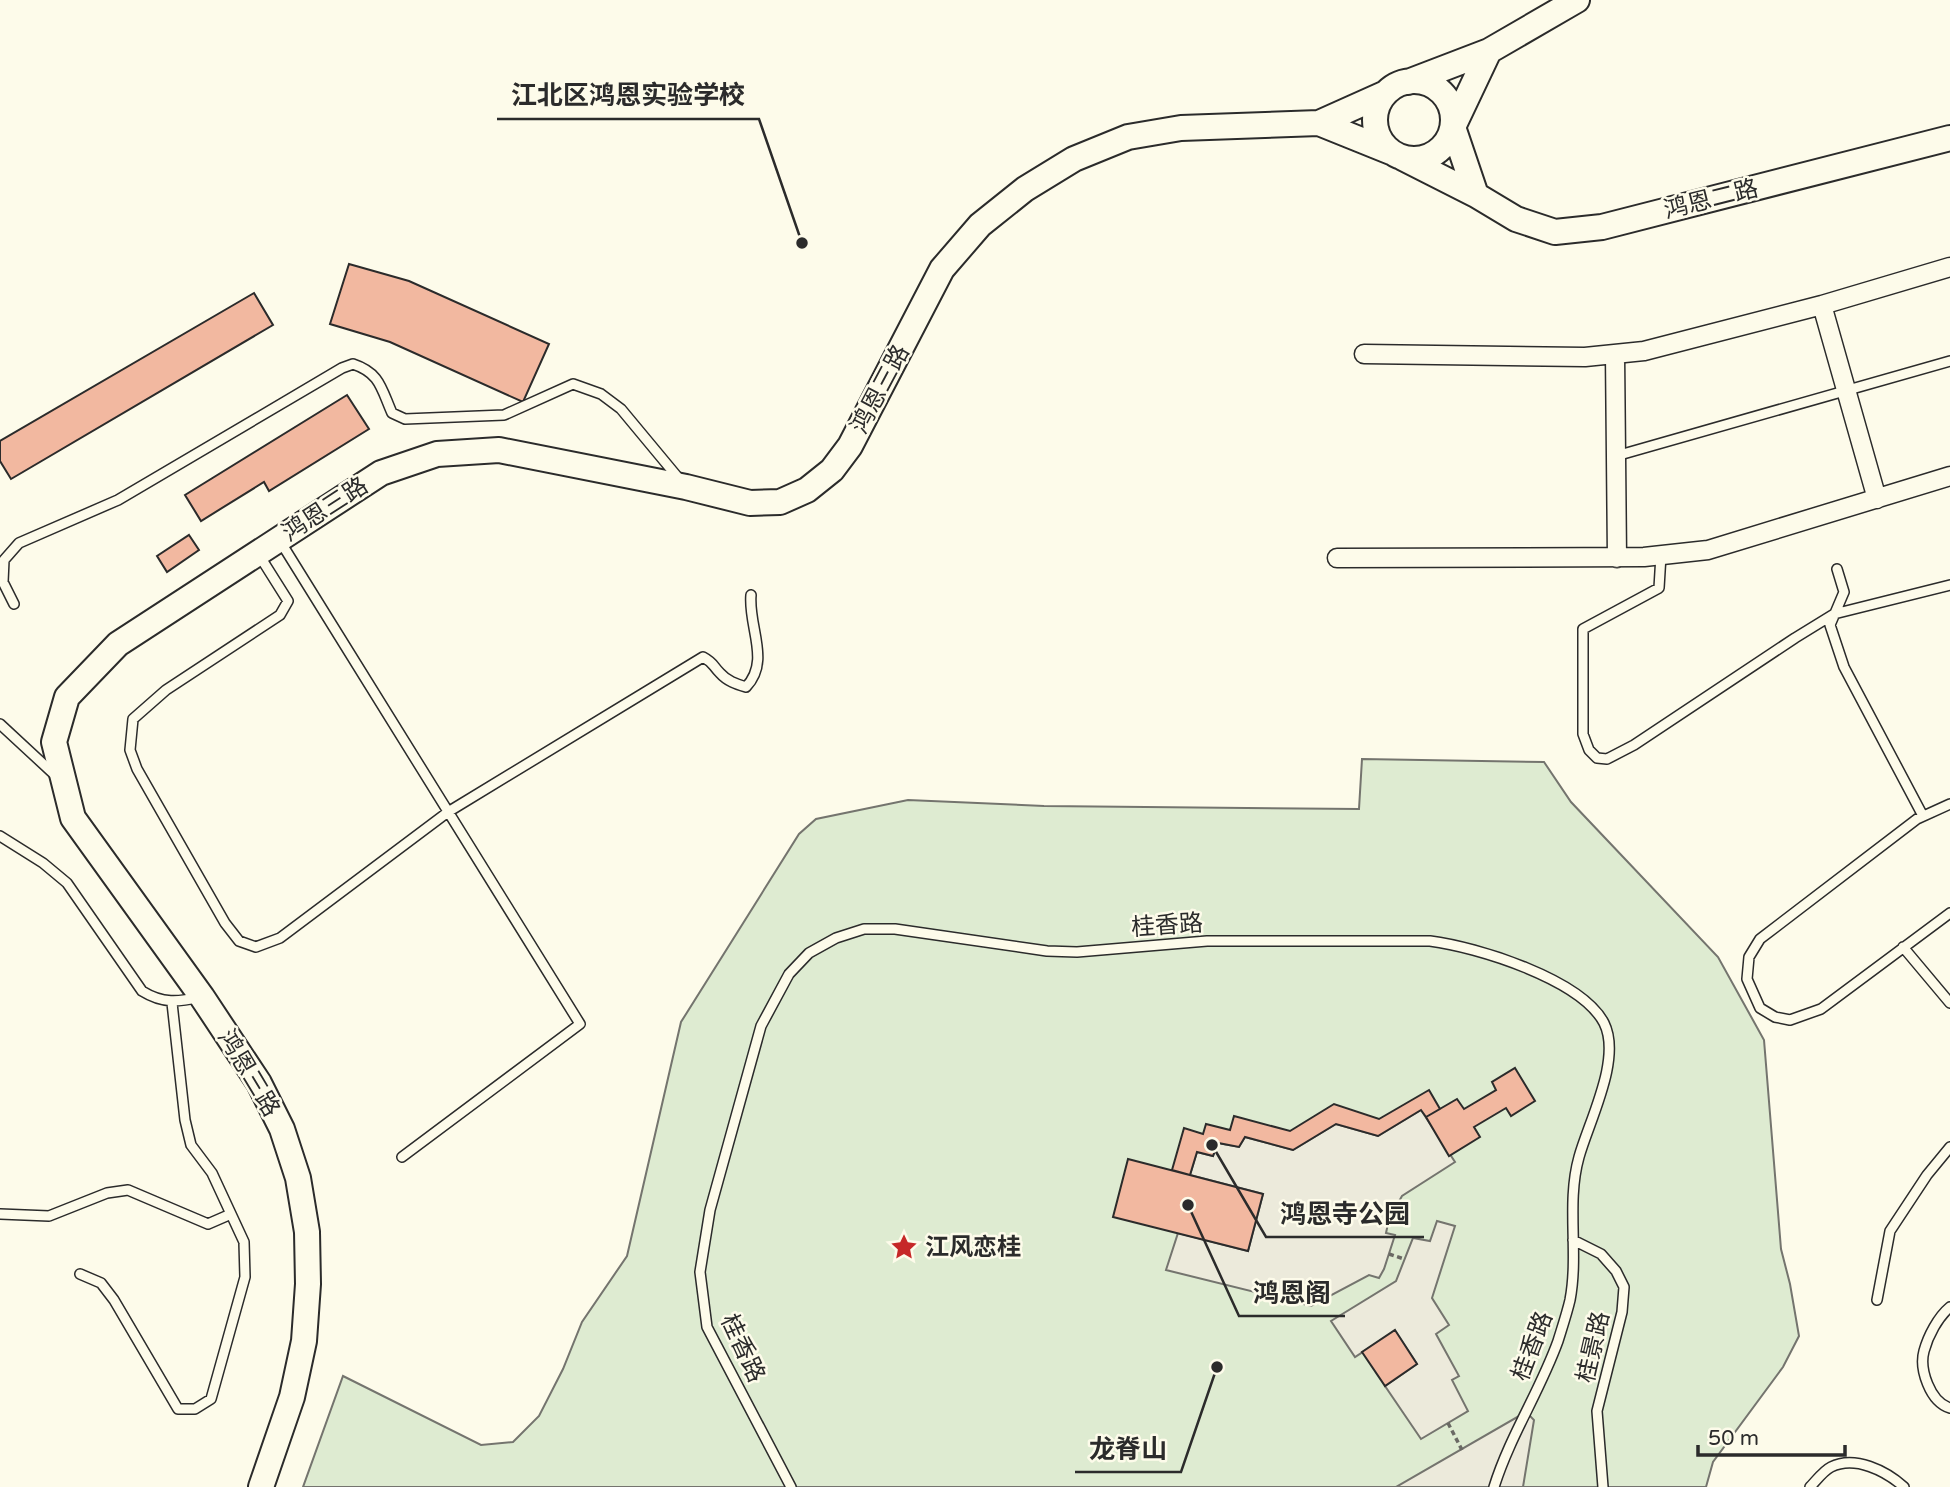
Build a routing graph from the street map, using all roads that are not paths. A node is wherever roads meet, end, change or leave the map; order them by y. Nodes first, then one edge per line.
1 (1577, 0) edge
2 (1489, 51) junction
3 (1408, 82) junction
4 (1386, 93) junction
5 (1320, 124) junction
6 (1453, 127) junction
7 (1950, 138) edge
8 (1397, 155) junction
9 (1476, 195) junction
10 (1950, 267) edge
11 (1822, 306) junction
12 (1364, 354) dead end
13 (1615, 354) junction
14 (1950, 361) edge
15 (1846, 391) junction
16 (1616, 456) junction
17 (1950, 477) edge
18 (686, 487) junction
19 (1877, 499) junction
20 (279, 540) junction
21 (258, 553) junction
22 (1661, 555) junction
23 (1337, 558) dead end
24 (1617, 558) junction
25 (1837, 569) dead end
26 (1950, 585) edge
27 (751, 595) dead end
28 (14, 604) dead end
29 (1834, 614) junction
30 (0, 724) edge
31 (64, 783) junction
32 (1950, 804) edge
33 (448, 812) junction
34 (1923, 816) junction
35 (0, 836) edge
36 (1950, 913) edge
37 (1903, 947) junction
38 (202, 997) junction
39 (172, 1003) junction
40 (1950, 1003) edge
41 (1950, 1147) edge
42 (402, 1157) dead end
43 (0, 1214) edge
44 (231, 1214) junction
45 (1573, 1240) junction
46 (80, 1274) dead end
47 (1877, 1300) dead end
48 (1950, 1307) edge
49 (1950, 1408) edge
50 (261, 1487) edge
51 (791, 1487) edge
52 (1494, 1487) edge
53 (1603, 1487) edge
54 (1810, 1487) edge
55 (1904, 1487) edge

1 - 2 street
2 - 3 street
2 - 6 street
3 - 4 street
3 - 6 street
4 - 5 street
4 - 8 street
5 - 8 street, 鸿恩二路
5 - 18 street, 鸿恩三路
6 - 8 street
6 - 9 street
7 - 9 street, 鸿恩二路
8 - 9 street, 鸿恩二路
10 - 11 street
11 - 13 street
11 - 15 street
12 - 13 street
13 - 16 street
14 - 15 lane
15 - 16 lane
15 - 19 street
16 - 24 street
17 - 19 street
18 - 20 street, 鸿恩三路
18 - 28 lane
19 - 22 street
20 - 21 street, 鸿恩三路
20 - 33 lane
21 - 31 street, 鸿恩三路
21 - 33 lane
22 - 24 street
22 - 29 lane
23 - 24 street
25 - 29 lane
26 - 29 lane
27 - 33 lane
29 - 34 lane
30 - 31 lane
31 - 38 street, 鸿恩三路
32 - 34 lane
33 - 42 lane
34 - 37 lane
35 - 39 lane
36 - 37 lane
37 - 40 lane
38 - 39 lane
38 - 50 street, 鸿恩三路
39 - 44 lane
41 - 47 lane
43 - 44 lane
44 - 46 lane
45 - 51 lane, 桂香路
45 - 52 lane, 桂香路
45 - 53 lane, 桂景路
48 - 49 lane
54 - 55 lane

